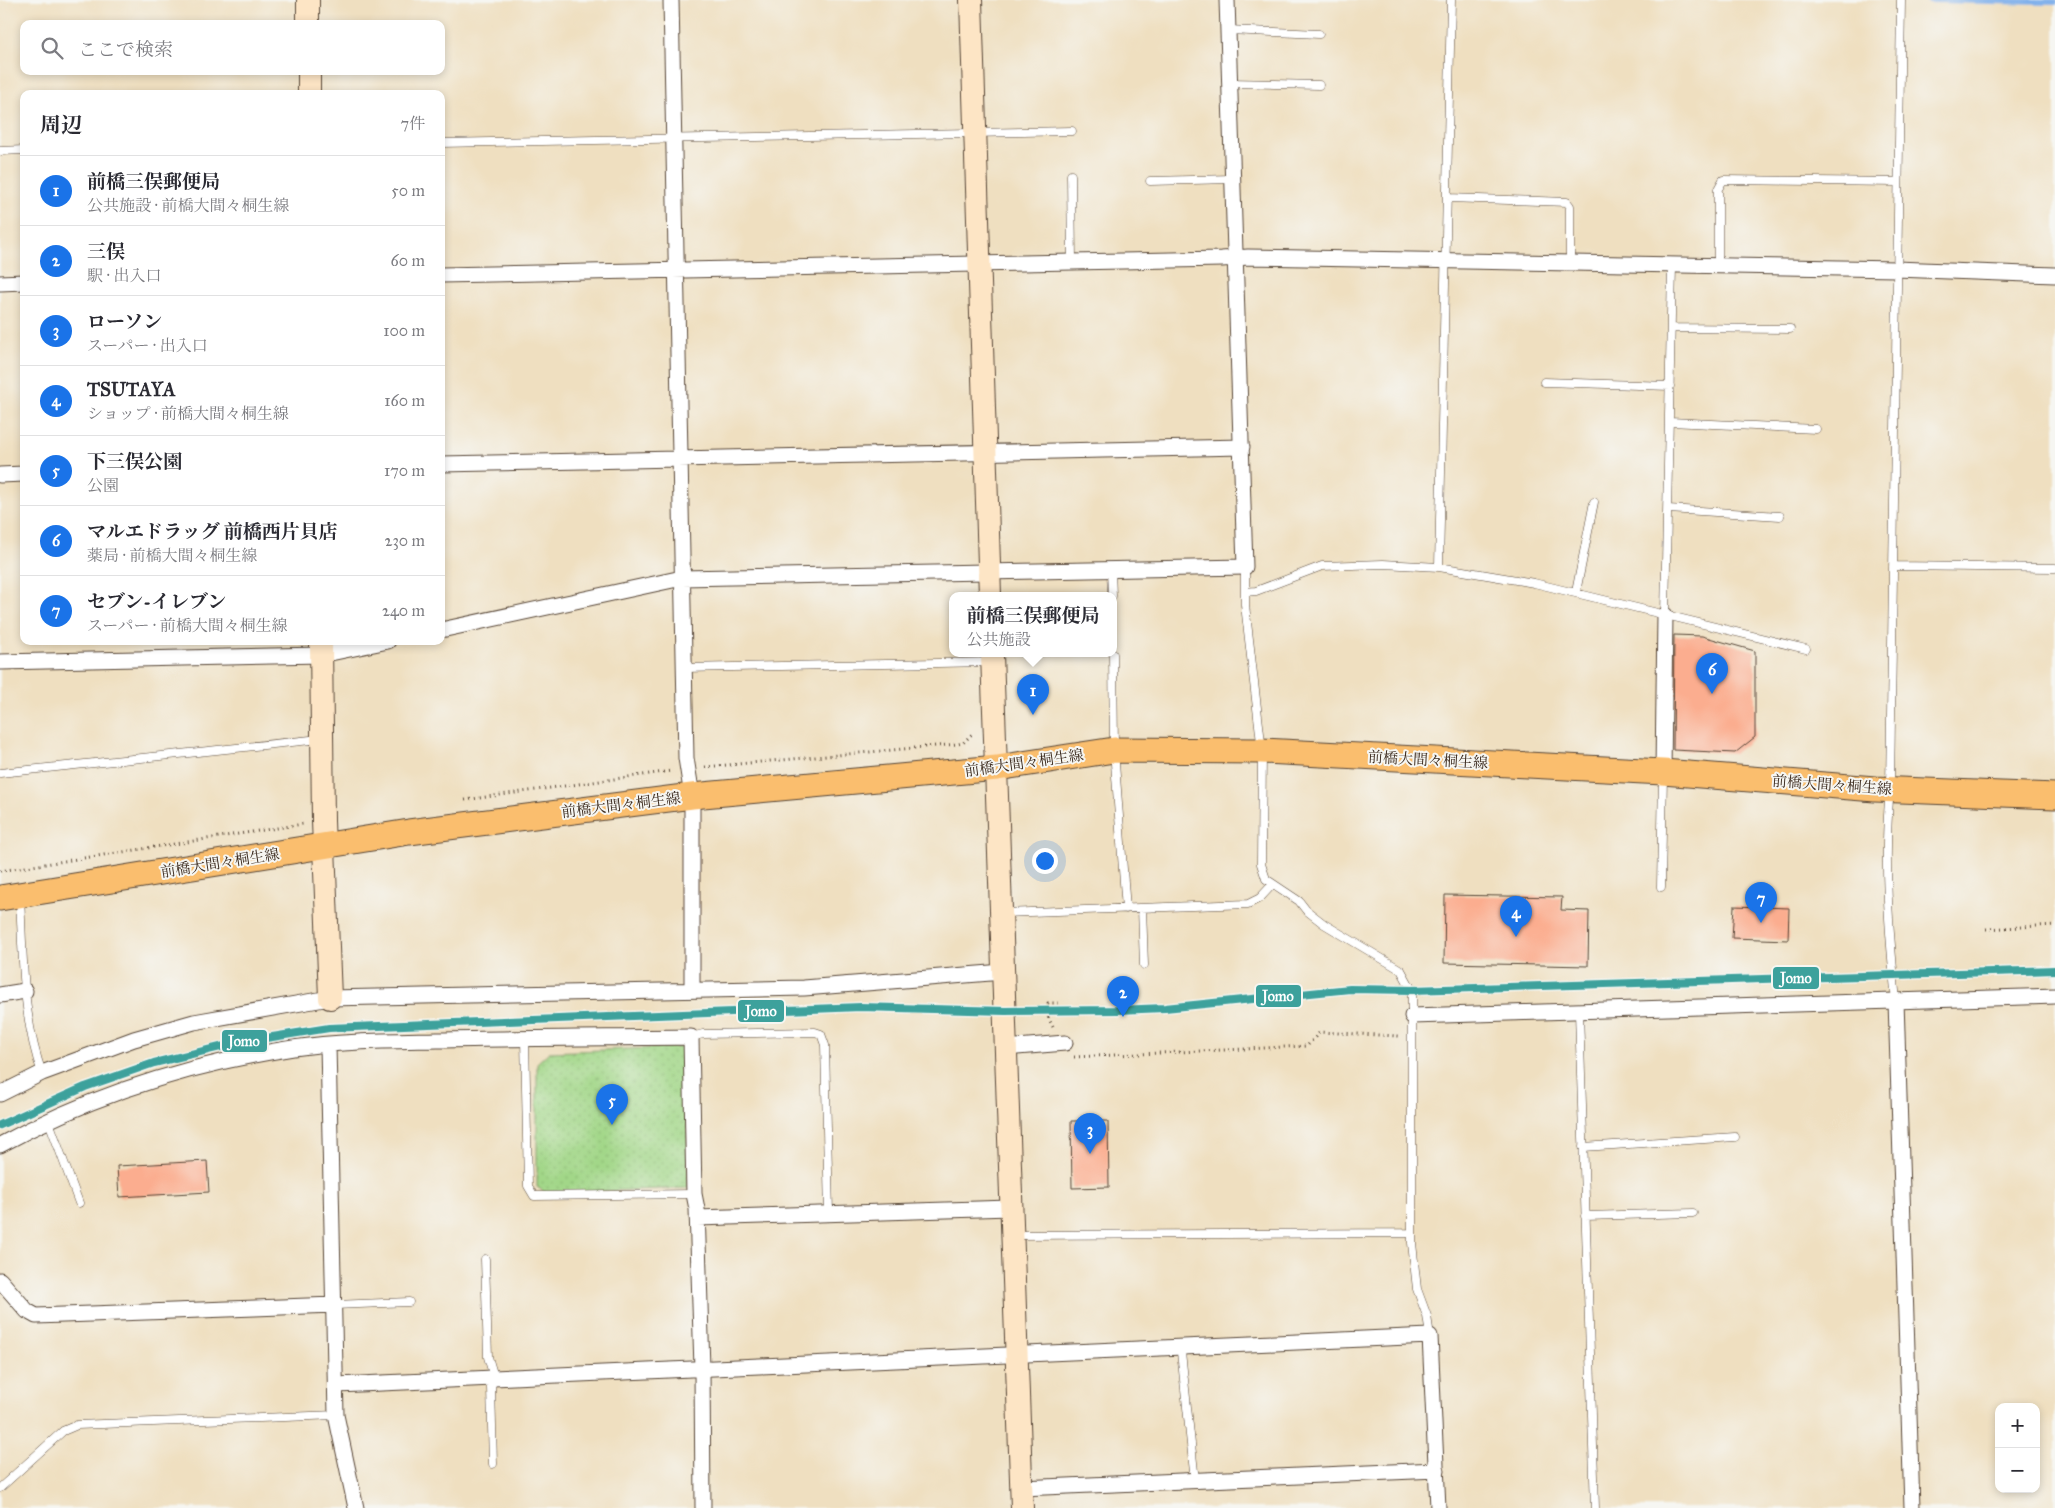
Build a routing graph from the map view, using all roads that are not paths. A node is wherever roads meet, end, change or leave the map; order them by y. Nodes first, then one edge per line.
1 (308, 0) edge
2 (671, 0) edge
3 (971, 0) edge
4 (1227, 0) edge
5 (1451, 0) edge
6 (1901, 0) edge
7 (308, 20) edge
8 (1228, 30) junction
9 (1319, 34) dead end
10 (309, 75) edge
11 (1230, 83) junction
12 (1319, 85) dead end
13 (309, 90) edge
14 (1072, 131) dead end
15 (974, 132) junction
16 (674, 138) junction
17 (445, 143) edge
18 (20, 150) edge
19 (0, 151) edge
20 (1071, 175) dead end
21 (1233, 179) junction
22 (1150, 181) dead end
23 (1898, 182) junction
24 (1447, 198) junction
25 (1236, 259) junction
26 (1446, 261) junction
27 (1072, 262) junction
28 (1570, 263) junction
29 (979, 264) junction
30 (1672, 265) junction
31 (1718, 266) junction
32 (1896, 269) junction
33 (677, 270) junction
34 (445, 275) edge
35 (2055, 275) edge
36 (20, 282) edge
37 (0, 283) edge
38 (1671, 328) junction
39 (1790, 329) dead end
40 (1544, 382) dead end
41 (1670, 386) junction
42 (1670, 422) junction
43 (1816, 429) dead end
44 (1242, 447) junction
45 (985, 454) junction
46 (680, 459) junction
47 (445, 464) edge
48 (20, 474) edge
49 (0, 475) edge
50 (1594, 502) dead end
51 (1668, 510) junction
52 (1780, 516) dead end
53 (1893, 566) junction
54 (1245, 567) junction
55 (1440, 568) junction
56 (2055, 568) edge
57 (1112, 570) junction
58 (989, 572) junction
59 (682, 578) junction
60 (990, 592) edge
61 (1112, 592) edge
62 (1245, 592) junction
63 (1576, 592) junction
64 (1665, 615) junction
65 (445, 629) edge
66 (350, 645) edge
67 (321, 648) edge
68 (1806, 650) dead end
69 (1113, 657) edge
70 (992, 658) edge
71 (0, 662) edge
72 (684, 668) junction
73 (322, 739) junction
74 (1114, 750) junction
75 (1262, 751) junction
76 (998, 768) junction
77 (1663, 772) junction
78 (0, 773) edge
79 (1890, 789) junction
80 (692, 796) junction
81 (2055, 796) edge
82 (325, 846) junction
83 (1272, 884) junction
84 (1661, 887) dead end
85 (10, 896) edge
86 (1126, 908) junction
87 (1142, 908) junction
88 (1001, 913) junction
89 (1144, 965) dead end
90 (1003, 972) junction
91 (25, 990) junction
92 (692, 990) junction
93 (0, 995) edge
94 (2055, 996) edge
95 (330, 998) junction
96 (1896, 1000) junction
97 (1579, 1012) junction
98 (1412, 1016) junction
99 (691, 1037) junction
100 (525, 1038) junction
101 (328, 1044) junction
102 (1059, 1044) road end
103 (1017, 1047) dead end
104 (42, 1072) junction
105 (0, 1094) edge
106 (48, 1119) junction
107 (1735, 1137) dead end
108 (0, 1145) edge
109 (1583, 1147) junction
110 (694, 1194) junction
111 (79, 1203) dead end
112 (1010, 1208) junction
113 (1693, 1213) dead end
114 (829, 1214) junction
115 (1585, 1216) junction
116 (697, 1218) junction
117 (1412, 1233) junction
118 (1011, 1235) junction
119 (485, 1259) dead end
120 (0, 1280) edge
121 (409, 1302) dead end
122 (334, 1305) junction
123 (1430, 1336) junction
124 (1184, 1348) junction
125 (1018, 1353) junction
126 (702, 1368) junction
127 (494, 1377) junction
128 (336, 1385) junction
129 (336, 1415) junction
130 (493, 1464) dead end
131 (1436, 1470) junction
132 (1195, 1481) junction
133 (0, 1488) edge
134 (1021, 1498) edge
135 (356, 1508) edge
136 (703, 1508) edge
137 (1438, 1508) edge
138 (1595, 1508) edge
139 (1912, 1508) edge

1 - 7 street
2 - 16 street
3 - 15 street
4 - 8 street
5 - 24 lane
6 - 23 lane
8 - 9 lane
8 - 11 street
10 - 13 street
11 - 12 lane
11 - 21 street
14 - 15 lane
15 - 16 lane
15 - 29 street
16 - 17 lane
16 - 33 street
18 - 19 lane
20 - 27 lane
21 - 22 lane
21 - 25 street
23 - 31 lane
23 - 32 lane
24 - 26 lane
24 - 28 lane
25 - 26 street
25 - 27 street
25 - 44 street
26 - 28 street
26 - 55 lane
27 - 29 street
28 - 30 street
29 - 33 street
29 - 45 street
30 - 31 street
30 - 38 lane
31 - 32 street
32 - 35 street
32 - 53 lane
33 - 34 street
33 - 46 street
36 - 37 street
38 - 39 lane
38 - 41 lane
40 - 41 lane
41 - 42 lane
42 - 43 lane
42 - 51 lane
44 - 45 street
44 - 54 street
45 - 46 street
45 - 58 street
46 - 47 street
46 - 59 street
48 - 49 street
50 - 63 lane
51 - 52 lane
51 - 64 lane
53 - 56 lane
53 - 79 lane
54 - 57 street
54 - 62 lane
55 - 62 lane
55 - 63 lane
57 - 58 street
57 - 61 lane
58 - 59 street
58 - 60 street
59 - 65 street
59 - 72 street
62 - 75 lane
63 - 64 lane
64 - 68 lane
64 - 77 street
66 - 67 street
67 - 71 street
67 - 73 street
69 - 74 lane
70 - 72 lane
70 - 76 street
72 - 80 street
73 - 78 lane
73 - 82 street
74 - 75 main road, 前橋大間々桐生線
74 - 76 main road, 前橋大間々桐生線
74 - 86 lane
75 - 77 main road, 前橋大間々桐生線
75 - 83 lane
76 - 80 main road, 前橋大間々桐生線
76 - 88 street
77 - 79 main road, 前橋大間々桐生線
77 - 84 lane
79 - 81 main road, 前橋大間々桐生線
79 - 96 lane
80 - 82 main road, 前橋大間々桐生線
80 - 92 street
82 - 85 main road, 前橋大間々桐生線
82 - 95 street
83 - 87 lane
83 - 98 lane
85 - 91 lane
86 - 87 lane
86 - 88 lane
87 - 89 lane
88 - 90 street
90 - 92 street
90 - 112 street
91 - 93 street
91 - 104 lane
92 - 95 street
94 - 96 street
95 - 104 street
96 - 97 street
96 - 139 street
97 - 98 street
97 - 109 lane
98 - 117 lane
99 - 100 street
99 - 110 street
99 - 114 lane
100 - 101 street
100 - 110 lane
101 - 106 street
101 - 122 street
102 - 103 street
104 - 105 street
106 - 108 street
106 - 111 lane
107 - 109 lane
109 - 115 lane
110 - 116 street
112 - 114 street
112 - 118 street
113 - 115 lane
114 - 116 street
115 - 138 lane
116 - 126 street
117 - 118 lane
117 - 123 lane
118 - 125 street
119 - 127 lane
120 - 122 street
121 - 122 lane
122 - 128 street
123 - 124 street
123 - 131 street
124 - 125 street
124 - 132 lane
125 - 126 street
125 - 134 street
126 - 127 street
126 - 136 street
127 - 128 street
127 - 130 lane
128 - 129 street
129 - 133 lane
129 - 135 street
131 - 132 street
131 - 137 street
132 - 134 street

